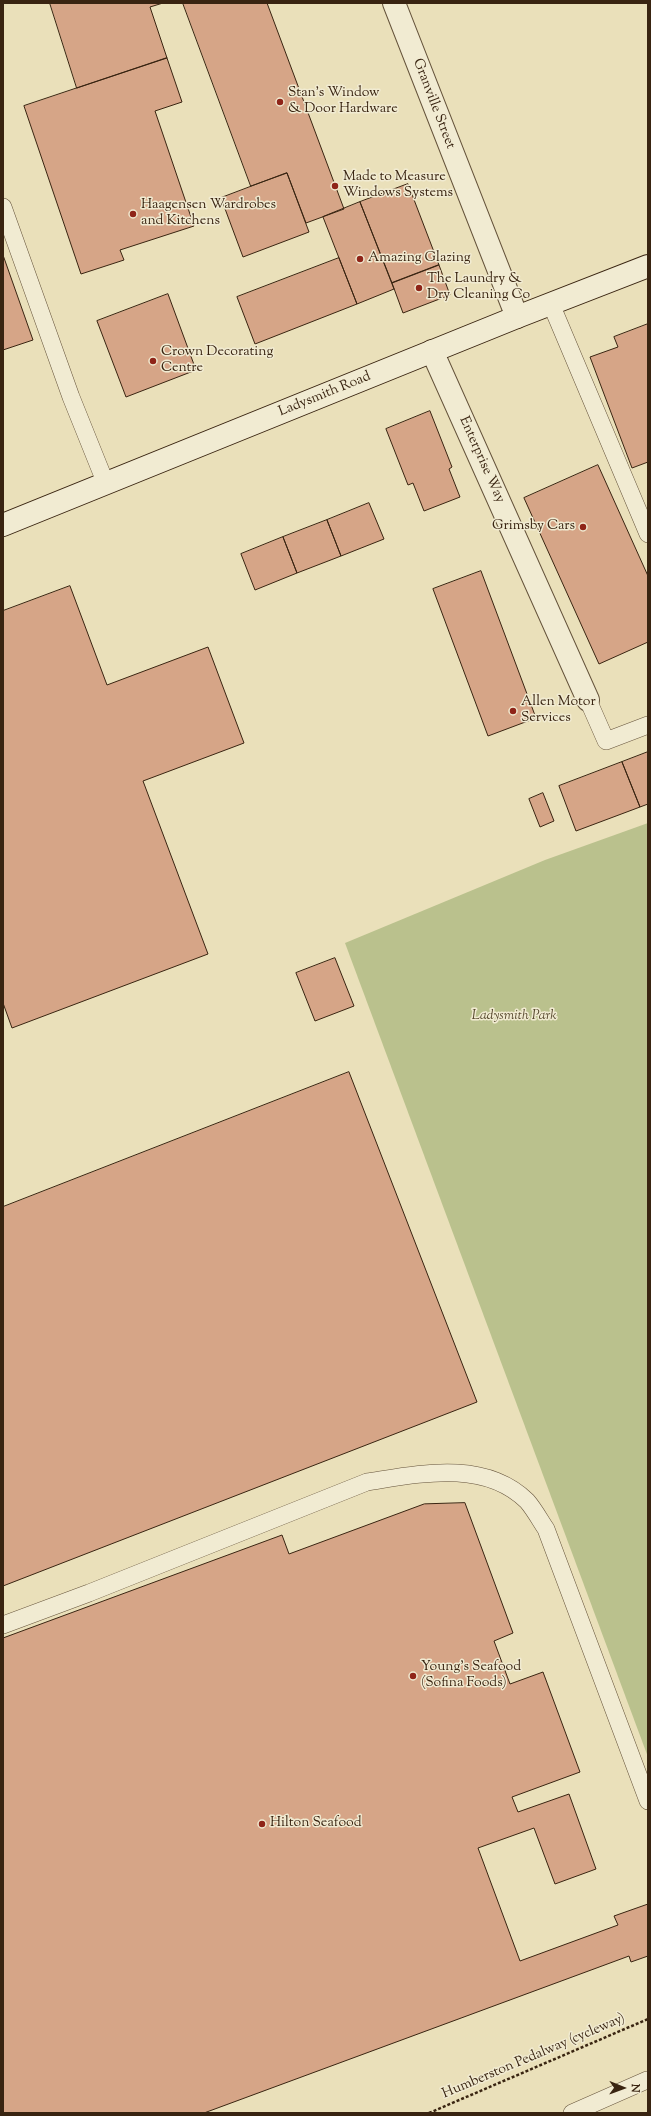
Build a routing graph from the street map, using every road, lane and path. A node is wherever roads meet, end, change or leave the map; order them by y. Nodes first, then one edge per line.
1 (394, 3) edge
2 (3, 207) edge
3 (648, 266) edge
4 (550, 304) junction
5 (517, 317) junction
6 (432, 351) junction
7 (106, 484) junction
8 (3, 525) edge
9 (648, 534) edge
10 (588, 700) joint
11 (648, 725) edge
12 (3, 1625) edge
13 (648, 1801) edge
14 (648, 2019) edge
15 (647, 2080) dead end
16 (429, 2113) edge
17 (572, 2113) edge

1 - 5 street, Granville Street
2 - 7 lane
3 - 4 street, Ladysmith Road
4 - 5 street, Ladysmith Road
4 - 9 lane
5 - 6 street, Ladysmith Road
6 - 7 street, Ladysmith Road
6 - 10 street, Enterprise Way
7 - 8 street, Ladysmith Road
10 - 11 lane
12 - 13 lane
14 - 16 path, Humberston Pedalway (cycleway)
15 - 17 lane

